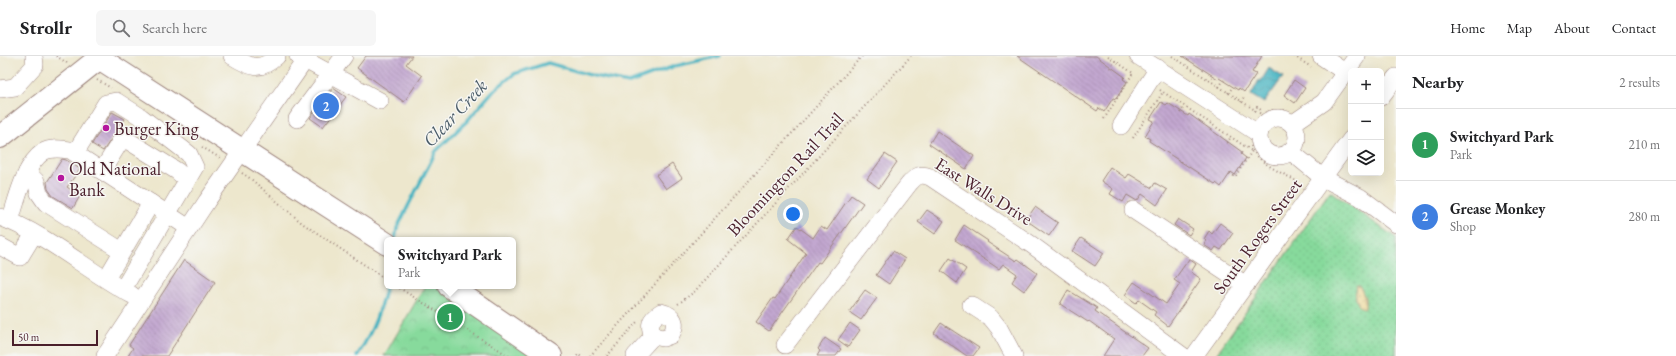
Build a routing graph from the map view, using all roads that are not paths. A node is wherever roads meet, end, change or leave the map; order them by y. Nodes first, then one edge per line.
1 (34, 56) edge
2 (232, 56) edge
3 (278, 56) edge
4 (344, 56) edge
5 (1138, 56) edge
6 (1320, 56) edge
7 (1357, 56) edge
8 (99, 57) edge
9 (304, 57) edge
10 (1158, 68) junction
11 (1346, 73) junction
12 (331, 74) junction
13 (1396, 76) edge
14 (0, 89) edge
15 (1384, 93) edge
16 (380, 101) dead end
17 (297, 119) dead end
18 (1292, 124) junction
19 (1127, 132) road end
20 (0, 137) edge
21 (1254, 138) junction
22 (1350, 140) edge
23 (243, 151) junction
24 (1290, 151) junction
25 (75, 153) junction
26 (102, 171) junction
27 (27, 172) junction
28 (1323, 178) junction
29 (185, 184) junction
30 (151, 203) junction
31 (1133, 210) dead end
32 (167, 214) junction
33 (5, 219) edge
34 (1396, 224) edge
35 (189, 228) junction
36 (34, 234) junction
37 (384, 242) edge
38 (0, 246) edge
39 (122, 251) junction
40 (106, 279) junction
41 (1246, 285) junction
42 (453, 289) edge
43 (123, 290) junction
44 (142, 300) junction
45 (971, 305) dead end
46 (653, 336) dead end
47 (785, 344) dead end
48 (105, 356) edge
49 (552, 356) edge
50 (635, 356) edge
51 (1014, 356) edge
52 (1183, 356) edge
53 (1194, 356) edge

1 - 14 street
2 - 3 street
4 - 12 street
5 - 10 street
6 - 11 street
7 - 11 street
8 - 20 main road
8 - 23 main road
9 - 12 street
9 - 23 street
10 - 19 street
10 - 21 street
11 - 18 street
12 - 16 street
12 - 17 street
13 - 15 street
18 - 21 street
18 - 24 street
21 - 24 street
22 - 28 street, South Rogers Street
23 - 35 street
23 - 37 main road
24 - 28 street
25 - 26 street
25 - 27 street
25 - 29 street
26 - 29 street
26 - 30 street
27 - 33 street
27 - 39 street
28 - 34 street
28 - 41 street, South Rogers Street
29 - 32 street
30 - 32 street
30 - 39 street
31 - 41 street
32 - 35 street
32 - 43 street
33 - 36 street
35 - 44 street
36 - 38 street
36 - 40 street
39 - 40 street
40 - 43 street
41 - 53 street, South Rogers Street
42 - 49 main road
43 - 44 street
44 - 48 street
45 - 51 street
46 - 50 street
47 - 52 street, East Walls Drive

